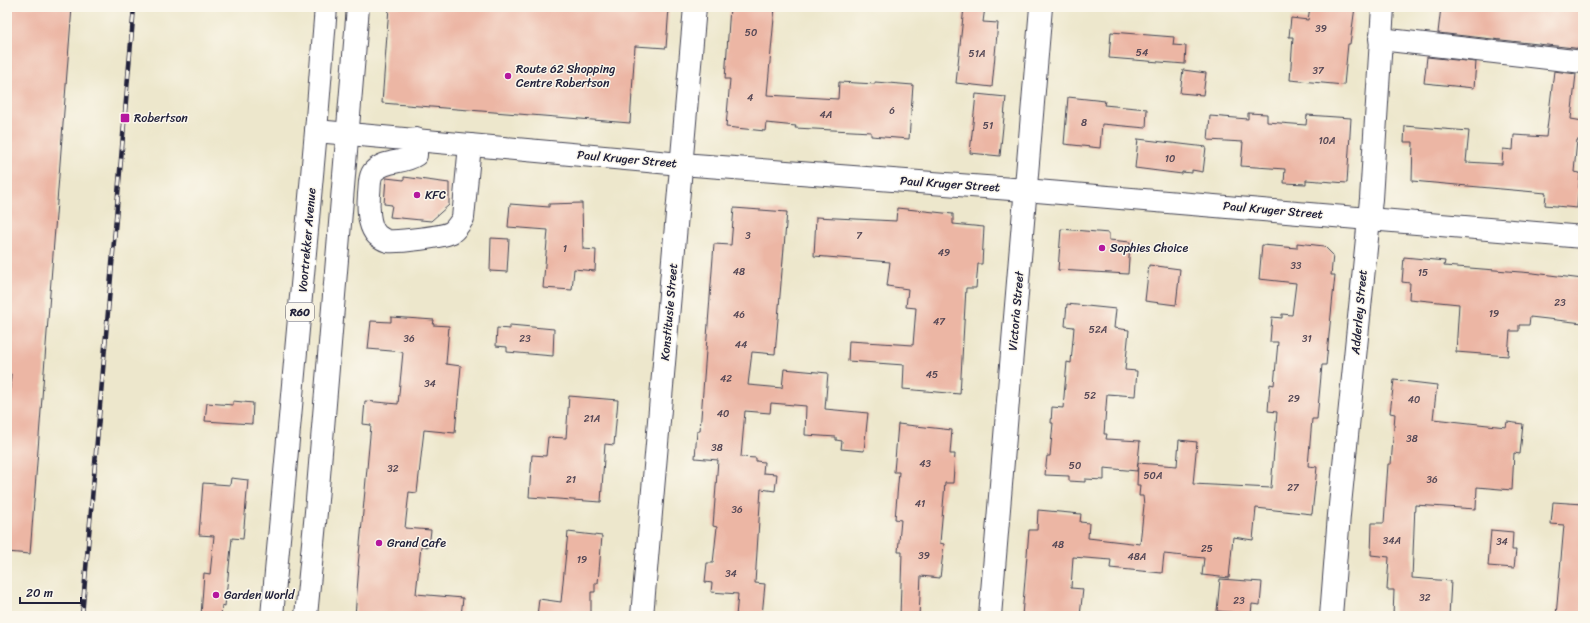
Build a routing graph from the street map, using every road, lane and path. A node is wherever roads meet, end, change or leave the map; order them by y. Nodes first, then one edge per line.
1 (326, 7) edge
2 (358, 7) edge
3 (695, 7) edge
4 (1041, 7) edge
5 (1383, 7) edge
6 (1380, 39) junction
7 (1583, 62) edge
8 (316, 131) junction
9 (348, 134) junction
10 (416, 139) junction
11 (470, 145) junction
12 (681, 164) junction
13 (1025, 190) junction
14 (1369, 218) junction
15 (1583, 237) edge
16 (272, 616) edge
17 (306, 616) edge
18 (642, 616) edge
19 (990, 616) edge
20 (1331, 616) edge

1 - 8 street, Voortrekker Avenue / R60
2 - 9 street
3 - 12 street, Konstitusie Street
4 - 13 street, Victoria Street
5 - 6 street, Adderley Street
6 - 7 street
6 - 14 street, Adderley Street
8 - 9 street, Paul Kruger Street
8 - 16 street, Voortrekker Avenue / R60
9 - 10 street, Paul Kruger Street
9 - 17 street
10 - 11 street, Paul Kruger Street
10 - 11 street
11 - 12 street, Paul Kruger Street
12 - 13 street, Paul Kruger Street
12 - 18 street, Konstitusie Street
13 - 14 street, Paul Kruger Street
13 - 19 street, Victoria Street
14 - 15 street, Paul Kruger Street
14 - 20 street, Adderley Street

